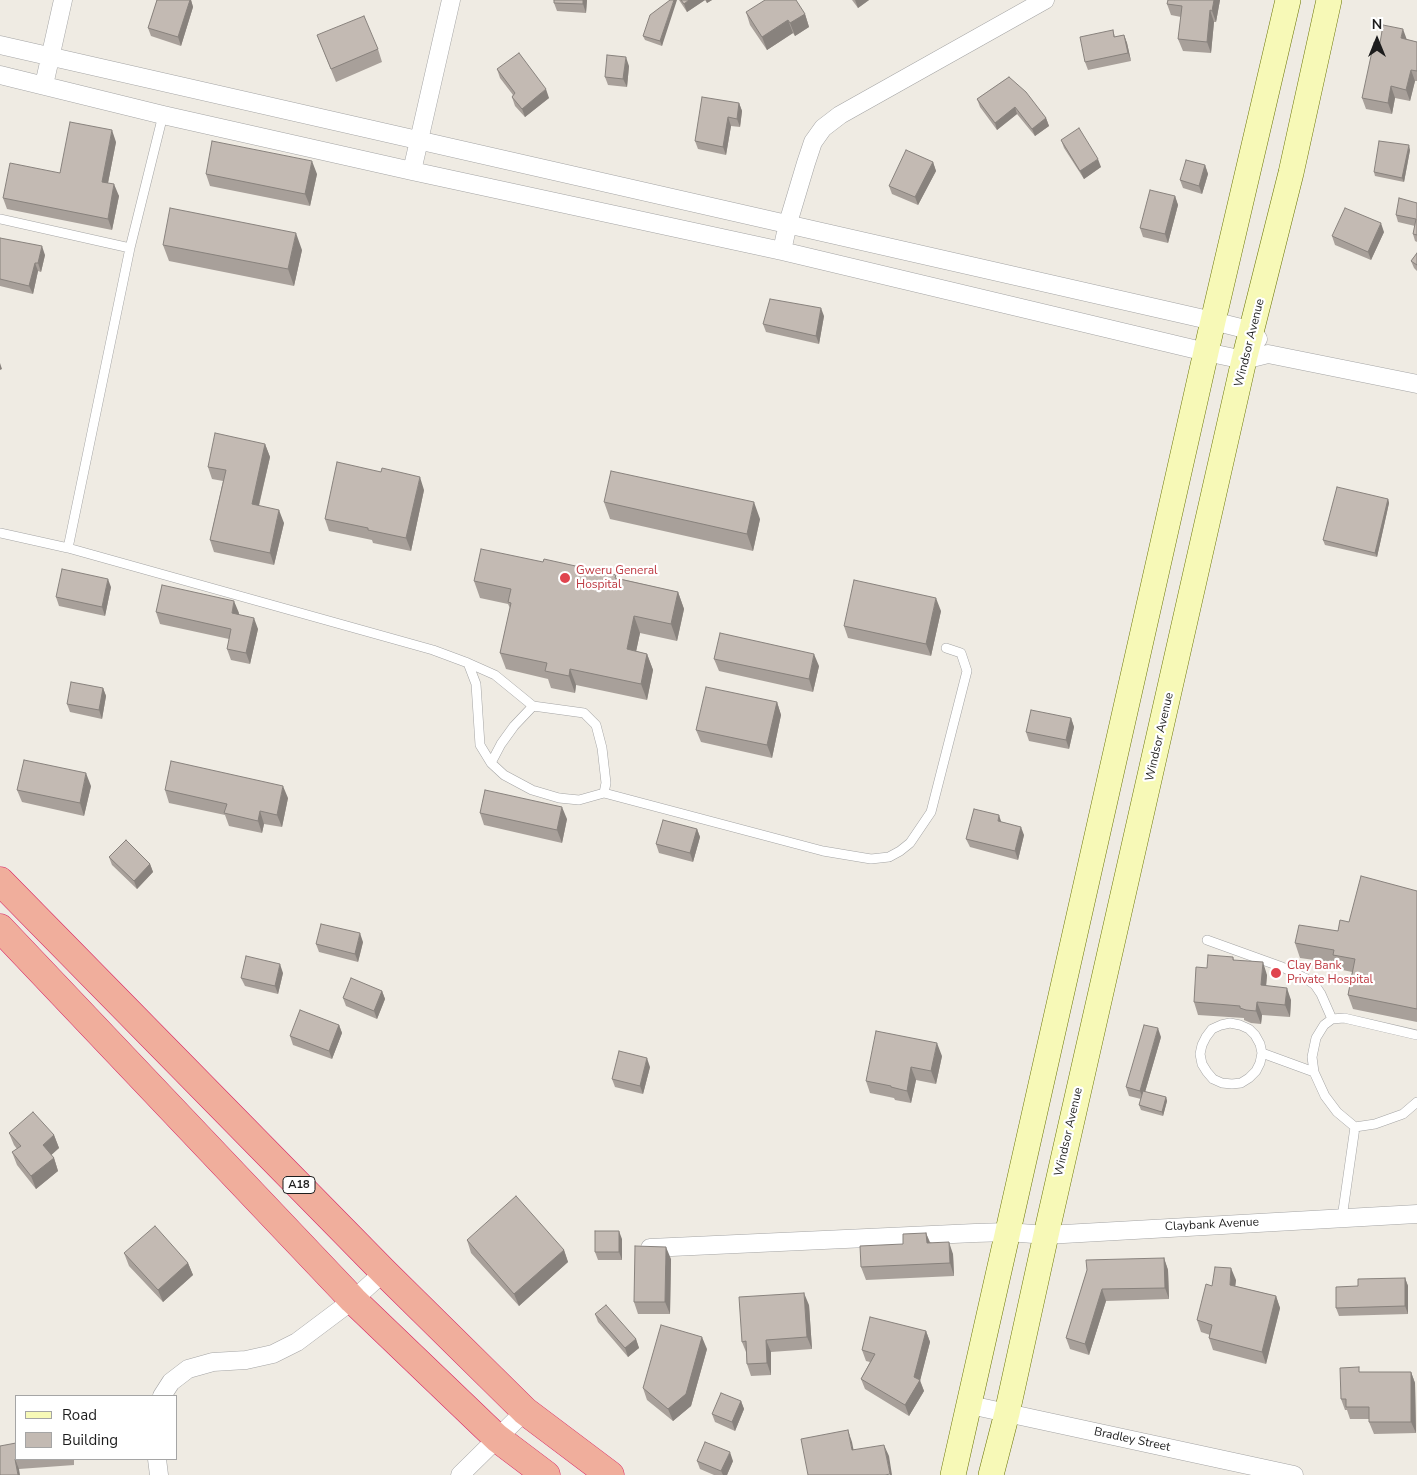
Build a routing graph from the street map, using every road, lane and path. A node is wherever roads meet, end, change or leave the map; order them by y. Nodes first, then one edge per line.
1 (63, 0) edge
2 (451, 0) edge
3 (1045, 0) edge
4 (1288, 0) edge
5 (1329, 0) edge
6 (0, 45) edge
7 (51, 56) junction
8 (0, 75) edge
9 (44, 85) junction
10 (163, 115) junction
11 (419, 139) junction
12 (412, 171) junction
13 (0, 219) edge
14 (788, 223) junction
15 (130, 248) junction
16 (782, 251) junction
17 (1213, 321) junction
18 (1253, 331) junction
19 (1206, 352) junction
20 (1256, 357) junction
21 (1417, 384) edge
22 (0, 534) edge
23 (68, 548) junction
24 (946, 648) dead end
25 (468, 663) junction
26 (533, 706) junction
27 (491, 763) junction
28 (604, 793) junction
29 (4, 892) edge
30 (0, 928) edge
31 (1207, 940) dead end
32 (1332, 1019) junction
33 (1417, 1035) edge
34 (167, 1051) junction
35 (1262, 1053) junction
36 (1314, 1072) junction
37 (142, 1078) junction
38 (1417, 1102) edge
39 (1355, 1127) junction
40 (300, 1186) junction
41 (1417, 1214) edge
42 (273, 1216) junction
43 (1342, 1218) junction
44 (1008, 1232) junction
45 (1046, 1235) junction
46 (650, 1248) edge
47 (384, 1272) junction
48 (353, 1300) junction
49 (163, 1395) edge
50 (970, 1405) junction
51 (525, 1411) junction
52 (1007, 1413) junction
53 (497, 1438) junction
54 (157, 1460) edge
55 (159, 1475) edge
56 (460, 1475) edge
57 (546, 1475) edge
58 (610, 1475) edge
59 (953, 1475) edge
60 (991, 1475) edge
61 (1294, 1475) edge

1 - 7 street
2 - 11 street
3 - 14 street
4 - 17 main road
5 - 18 main road, Windsor Avenue
6 - 7 street
7 - 9 street
7 - 11 street
8 - 9 street
9 - 10 street
10 - 12 street
10 - 15 lane
11 - 12 street
11 - 14 street
12 - 16 street
13 - 15 lane
14 - 16 street
14 - 17 street
15 - 23 lane
16 - 19 street
17 - 18 street
17 - 19 main road
18 - 20 main road, Windsor Avenue
19 - 20 street
19 - 44 main road
20 - 21 street
20 - 45 main road, Windsor Avenue
22 - 23 lane
23 - 25 lane
24 - 28 lane
25 - 26 lane
25 - 27 lane
26 - 27 lane
26 - 28 lane
27 - 28 lane
29 - 34 highway, A18
30 - 37 highway
31 - 32 lane
32 - 33 lane
32 - 36 lane
34 - 37 highway
34 - 40 highway, A18
35 - 35 lane
35 - 36 lane
36 - 39 lane
37 - 42 highway
38 - 39 lane
39 - 43 lane
40 - 42 highway
40 - 47 highway, A18
41 - 43 street, Claybank Avenue
42 - 48 highway
43 - 45 street, Claybank Avenue
44 - 45 street, Claybank Avenue
44 - 46 street, Claybank Avenue
44 - 50 main road
45 - 52 main road, Windsor Avenue
47 - 48 street
47 - 51 highway, A18
48 - 49 street
48 - 53 highway
50 - 52 street, Bradley Street
50 - 59 main road
51 - 53 street
51 - 58 highway, A18
52 - 60 main road, Windsor Avenue
52 - 61 street, Bradley Street
53 - 56 street
53 - 57 highway
54 - 55 street

